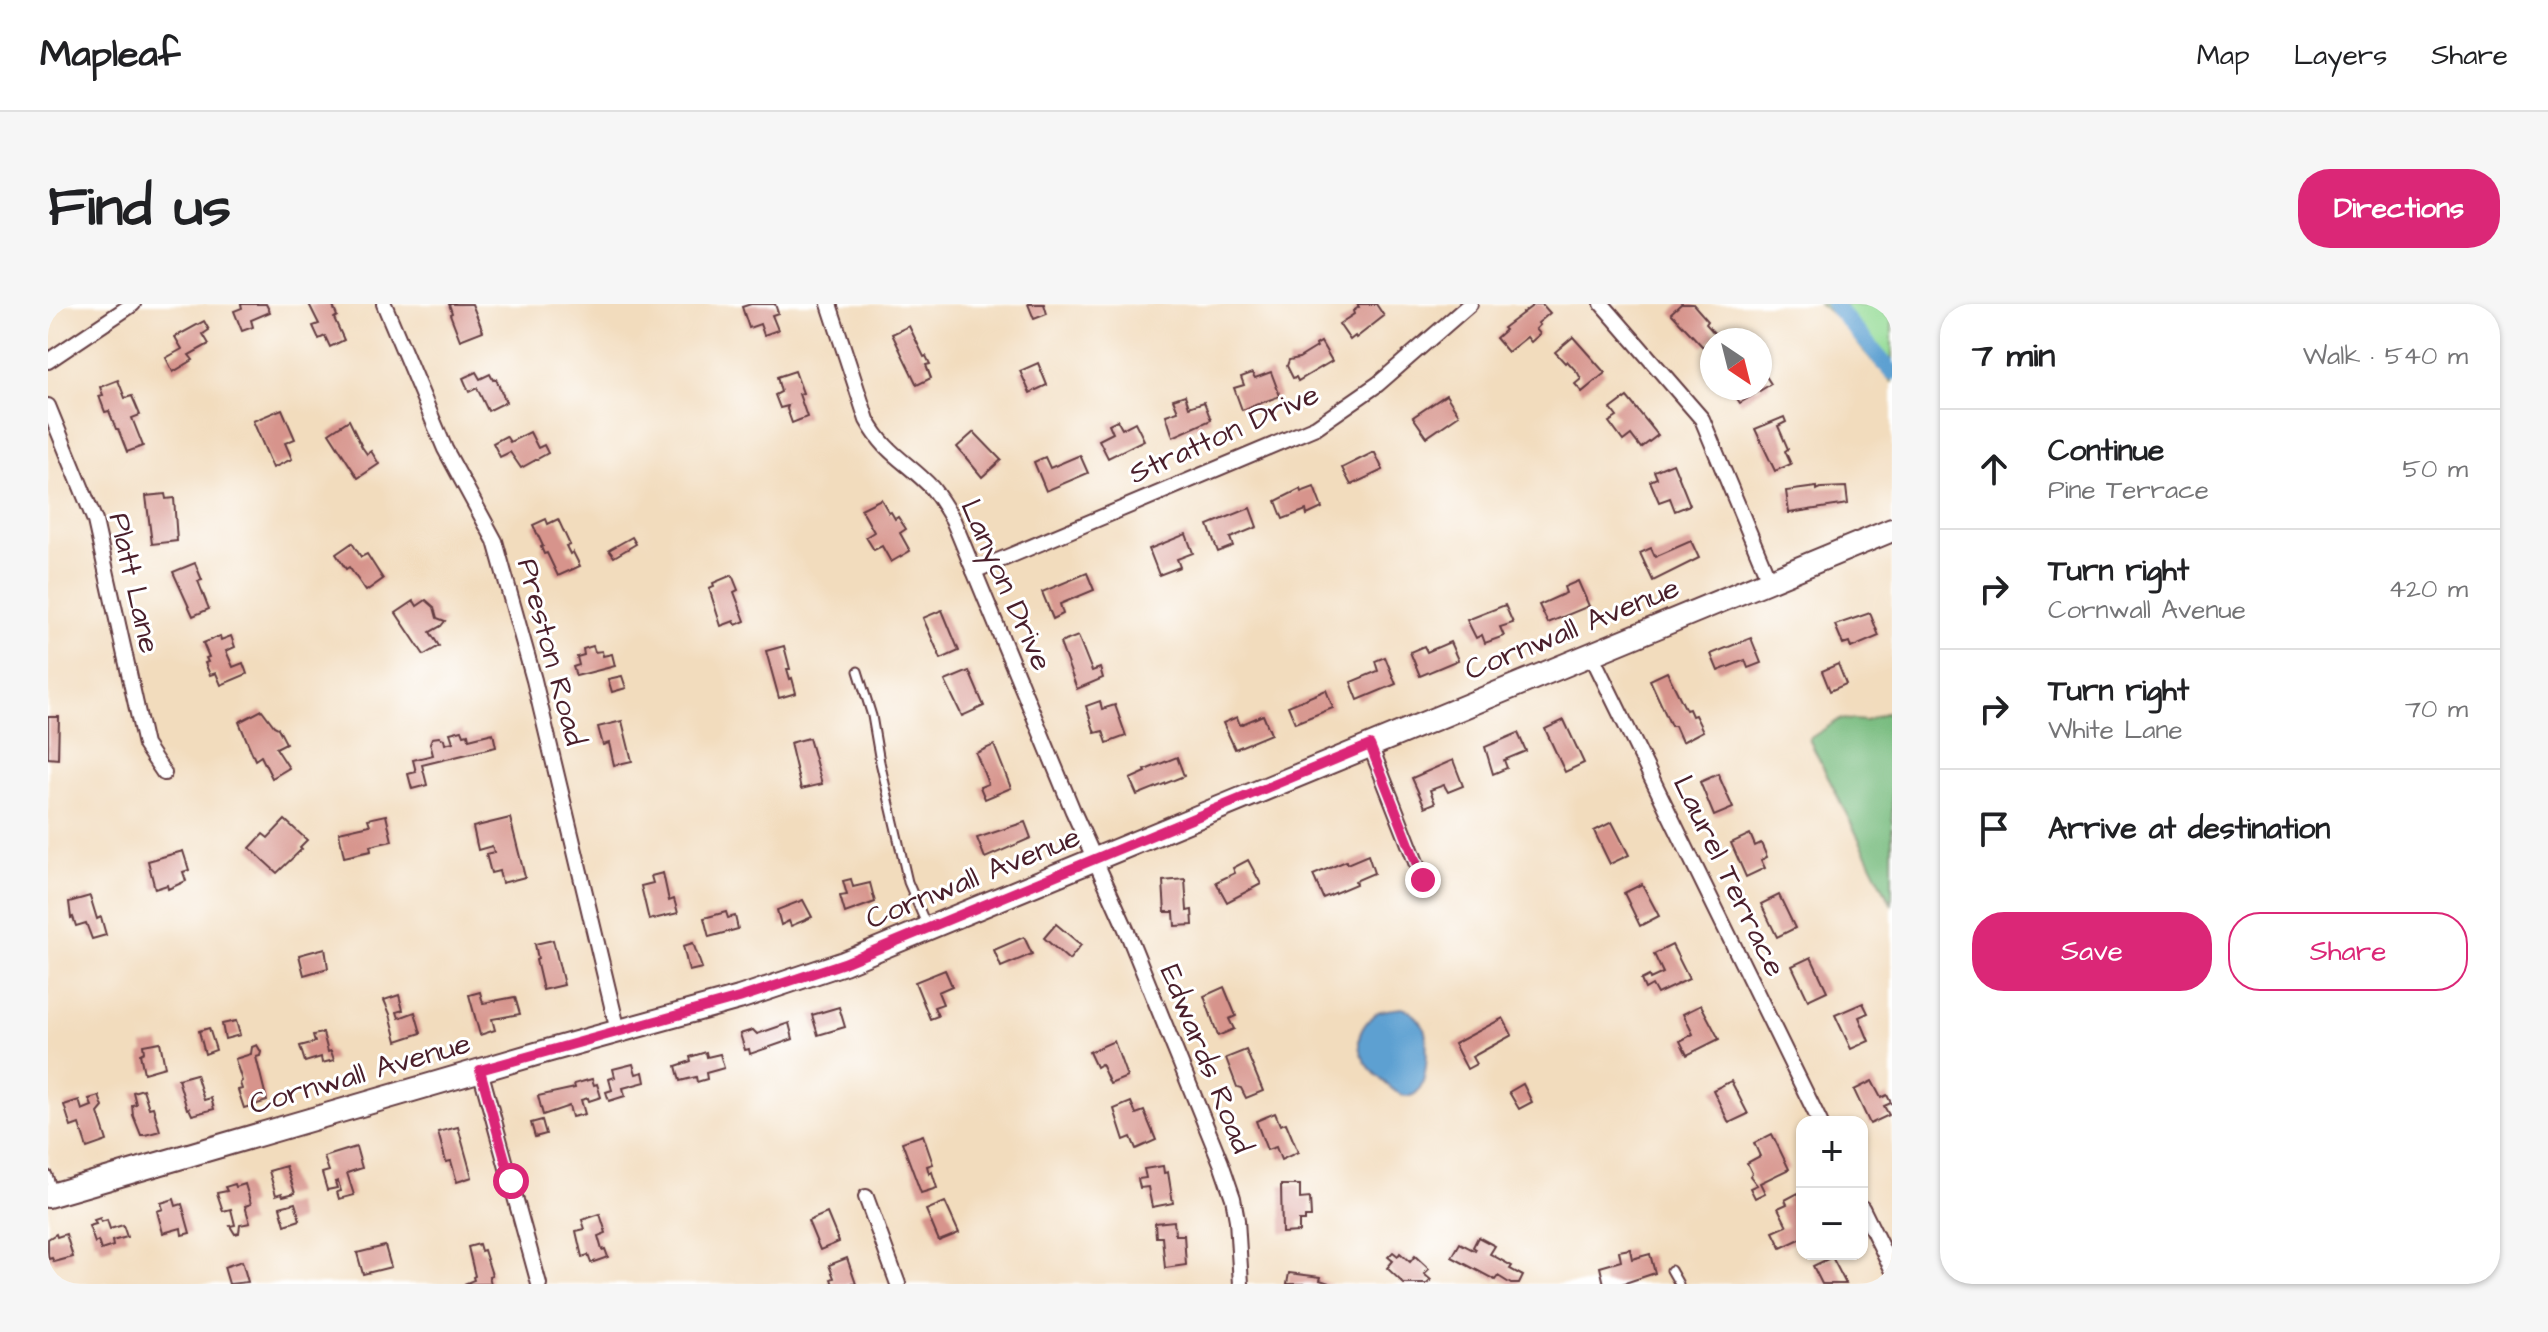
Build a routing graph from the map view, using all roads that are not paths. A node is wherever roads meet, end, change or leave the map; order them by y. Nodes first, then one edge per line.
1 (133, 304) edge
2 (384, 304) edge
3 (829, 304) edge
4 (1470, 304) edge
5 (1602, 304) edge
6 (48, 361) edge
7 (48, 406) edge
8 (1892, 530) edge
9 (974, 571) junction
10 (1769, 580) junction
11 (1591, 654) junction
12 (858, 671) dead end
13 (1370, 745) junction
14 (164, 773) dead end
15 (1095, 860) junction
16 (1423, 880) dead end
17 (928, 929) junction
18 (618, 1031) junction
19 (480, 1070) junction
20 (1817, 1116) edge
21 (50, 1189) edge
22 (866, 1197) dead end
23 (1868, 1220) edge
24 (1892, 1269) edge
25 (1671, 1270) dead end
26 (539, 1284) edge
27 (898, 1284) edge
28 (1241, 1284) edge
29 (1679, 1284) edge

1 - 6 street
2 - 18 street, Preston Road
3 - 9 street, Lanyon Drive
4 - 9 street, Stratton Drive
5 - 10 street
7 - 14 street, Platt Lane
8 - 10 street, Cornwall Avenue
9 - 15 street, Lanyon Drive
10 - 11 street, Cornwall Avenue
11 - 13 street, Cornwall Avenue
11 - 20 street, Laurel Terrace
12 - 17 lane
13 - 15 street, Cornwall Avenue
13 - 16 street
15 - 17 street, Cornwall Avenue
15 - 28 street, Edwards Road
17 - 18 street, Cornwall Avenue
18 - 19 street, Cornwall Avenue
19 - 21 street, Cornwall Avenue
19 - 26 street
22 - 27 street
23 - 24 street
25 - 29 lane

